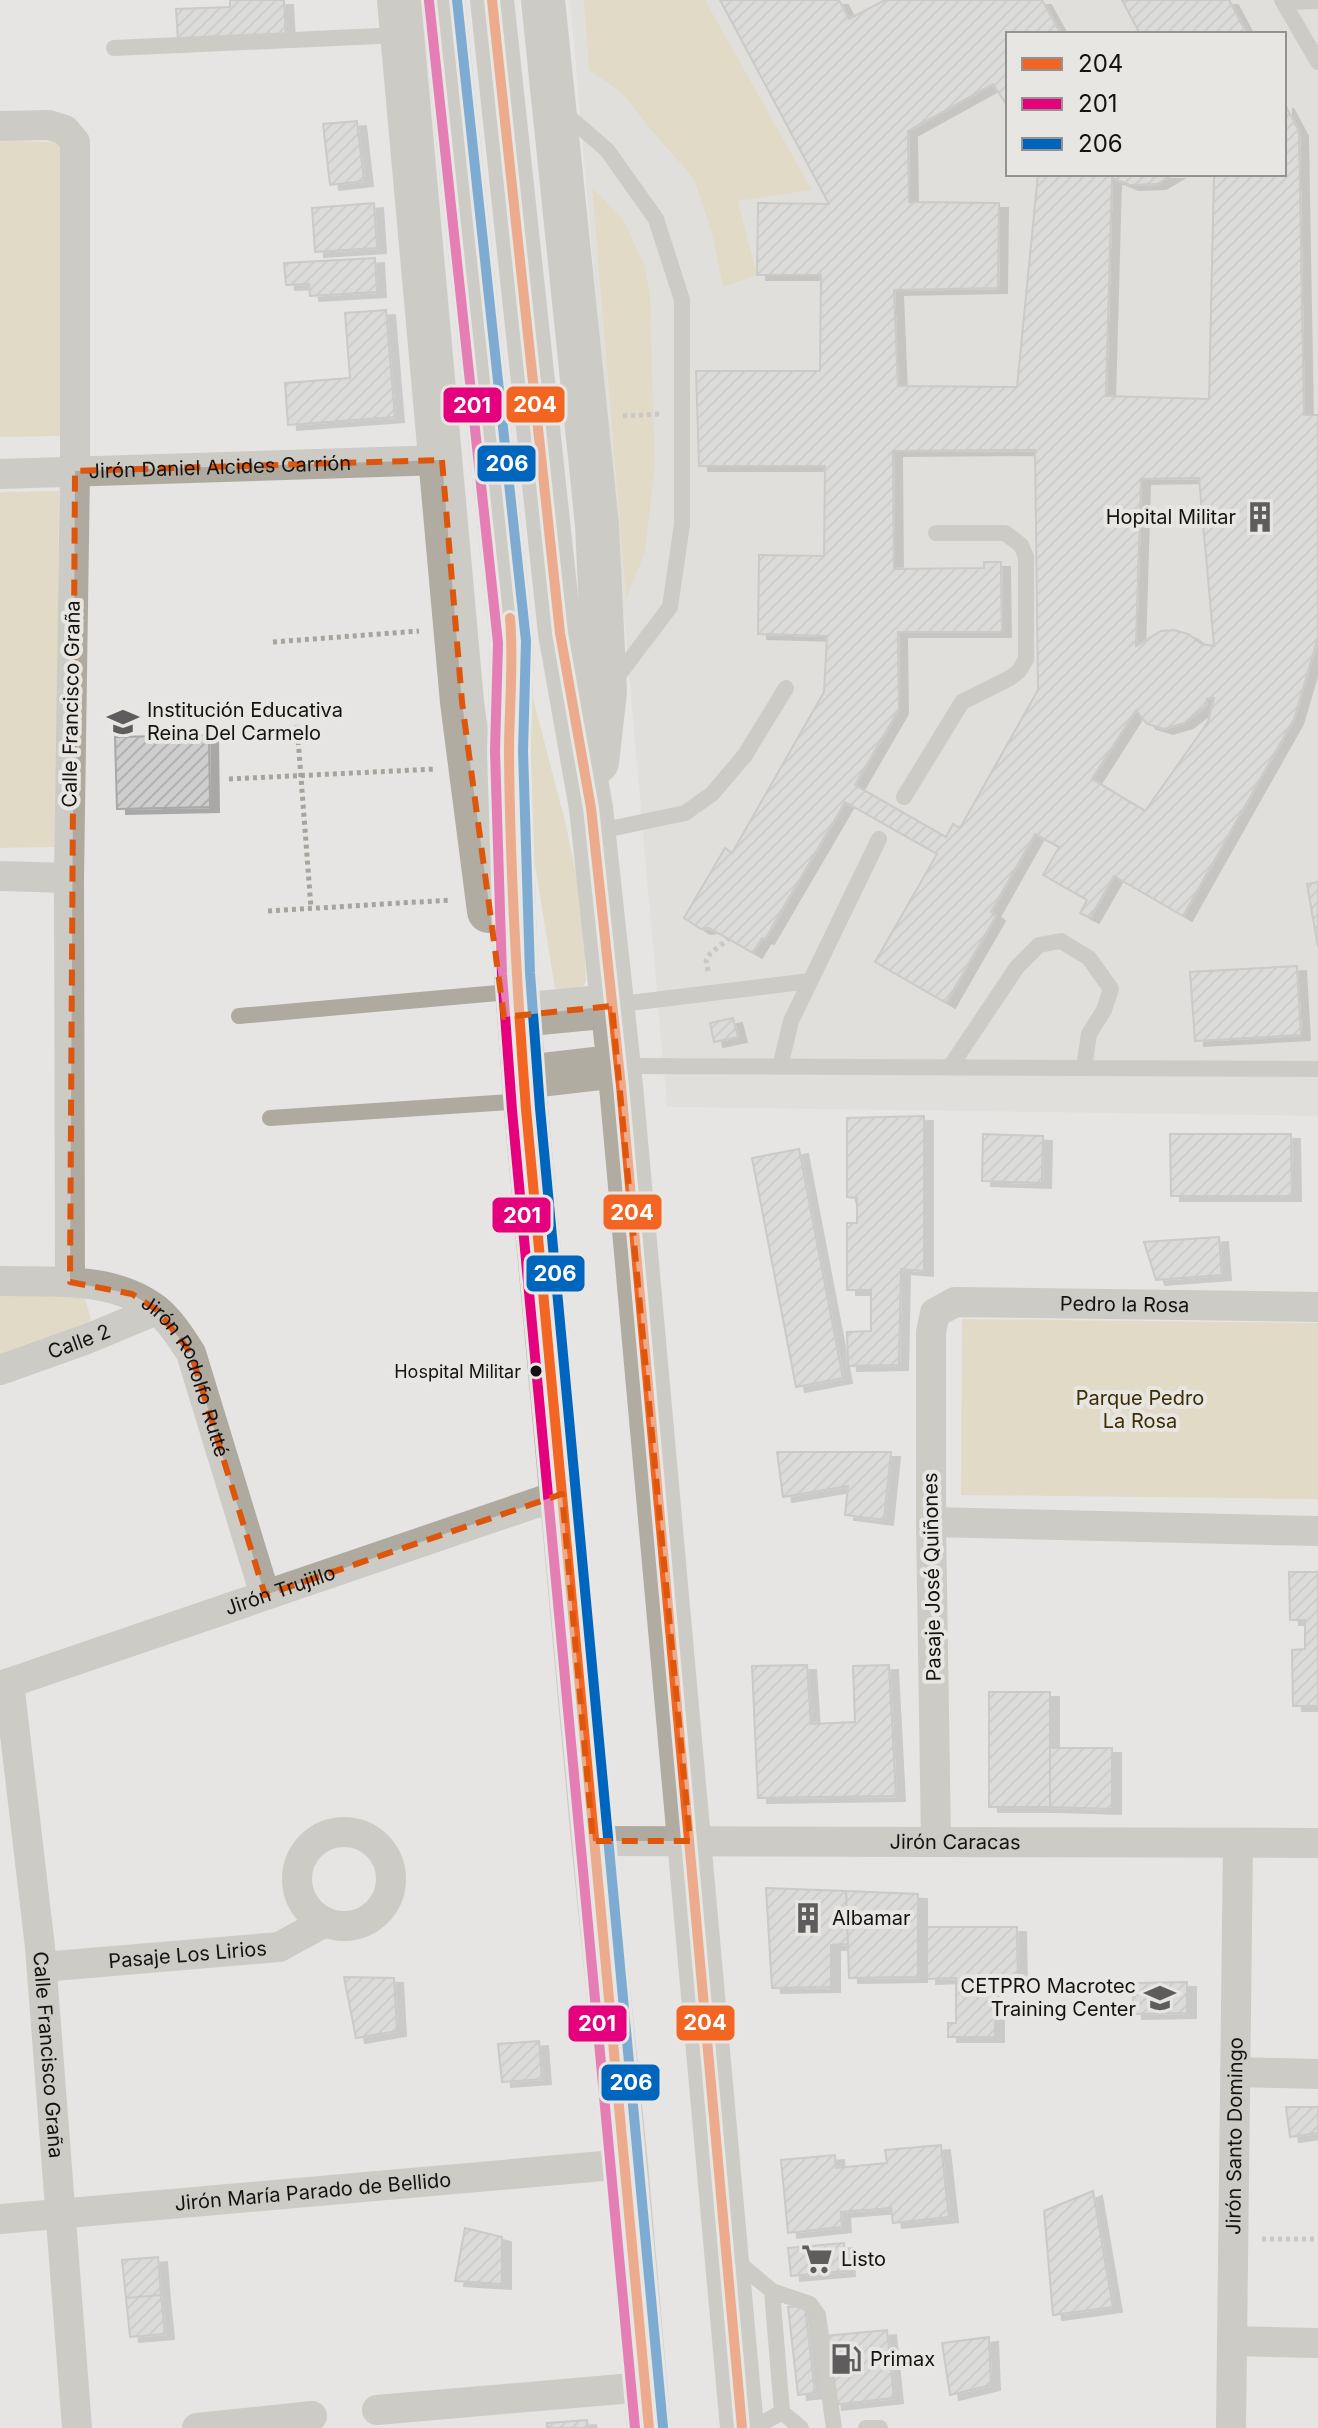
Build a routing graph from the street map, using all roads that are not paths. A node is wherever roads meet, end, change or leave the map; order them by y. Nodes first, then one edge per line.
1 (443, 0) edge
2 (492, 0) edge
3 (543, 0) edge
4 (1283, 1) edge
5 (1318, 1) edge
6 (401, 18) edge
7 (114, 48) dead end
8 (1318, 62) edge
9 (554, 105) junction
10 (0, 126) edge
11 (442, 460) junction
12 (75, 471) junction
13 (0, 474) edge
14 (936, 533) dead end
15 (786, 688) dead end
16 (605, 692) junction
17 (904, 797) dead end
18 (592, 820) junction
19 (879, 839) dead end
20 (0, 876) edge
21 (69, 878) junction
22 (810, 981) junction
23 (509, 1004) junction
24 (612, 1006) junction
25 (239, 1016) dead end
26 (619, 1066) junction
27 (780, 1067) junction
28 (950, 1067) junction
29 (1084, 1068) junction
30 (1318, 1069) edge
31 (525, 1089) junction
32 (270, 1118) dead end
33 (0, 1281) edge
34 (70, 1282) junction
35 (1318, 1307) edge
36 (157, 1310) junction
37 (935, 1313) joint
38 (0, 1370) edge
39 (562, 1494) junction
40 (931, 1522) junction
41 (1318, 1531) edge
42 (265, 1595) junction
43 (5, 1685) edge
44 (593, 1841) junction
45 (690, 1841) junction
46 (936, 1842) junction
47 (1238, 1843) junction
48 (1318, 1843) edge
49 (325, 1922) dead end
50 (42, 1967) junction
51 (1235, 2072) junction
52 (1318, 2074) edge
53 (626, 2164) junction
54 (59, 2214) junction
55 (0, 2219) edge
56 (725, 2251) junction
57 (772, 2291) junction
58 (1232, 2341) junction
59 (1318, 2343) edge
60 (646, 2408) edge
61 (377, 2410) dead end
62 (782, 2412) junction
63 (312, 2416) dead end
64 (77, 2428) edge
65 (197, 2428) edge
66 (742, 2428) edge
67 (754, 2428) edge
68 (801, 2428) edge
69 (834, 2428) edge
70 (866, 2428) edge
71 (880, 2428) edge
72 (1231, 2428) edge

1 - 23 main road
2 - 18 main road
3 - 9 main road
4 - 5 lane
4 - 8 lane
6 - 7 lane
6 - 11 main road
9 - 16 main road
9 - 16 lane
10 - 12 street, Calle Francisco Graña
11 - 12 street, Jirón Daniel Alcides Carrión
11 - 23 main road
12 - 13 street, Jirón Daniel Alcides Carrión
12 - 21 street, Calle Francisco Graña
14 - 17 lane
15 - 18 lane
16 - 18 main road
18 - 24 main road
19 - 22 lane
20 - 21 street
21 - 34 street, Calle Francisco Graña
22 - 24 lane
22 - 27 lane
23 - 24 main road
23 - 25 lane
23 - 31 main road
24 - 26 main road
26 - 27 lane
26 - 31 main road
26 - 45 main road
27 - 28 lane
28 - 29 lane
28 - 29 lane
29 - 30 lane
31 - 32 lane
31 - 39 main road
33 - 34 street, Jirón Rodolfo Rutté
34 - 36 street, Jirón Rodolfo Rutté
35 - 37 street, Pedro la Rosa
36 - 38 street, Calle 2
36 - 42 street, Jirón Rodolfo Rutté
37 - 40 street, Pasaje José Quiñones
39 - 42 street, Jirón Trujillo
39 - 44 main road
40 - 41 street
40 - 46 street, Pasaje José Quiñones
42 - 43 street, Jirón Trujillo
43 - 50 street, Calle Francisco Graña
44 - 45 street, Jirón Caracas
44 - 53 main road
45 - 46 street, Jirón Caracas
45 - 56 main road
46 - 47 street, Jirón Caracas
47 - 48 street, Jirón Caracas
47 - 51 street, Jirón Santo Domingo
49 - 50 street, Pasaje Los Lirios
50 - 54 street, Calle Francisco Graña
51 - 52 street
51 - 58 street, Jirón Santo Domingo
53 - 54 street, Jirón María Parado de Bellido
53 - 60 main road
54 - 55 street, Jirón María Parado de Bellido
54 - 64 street, Calle Francisco Graña
56 - 57 lane
56 - 66 main road
57 - 62 lane
57 - 69 lane
58 - 59 street
58 - 72 street, Jirón Santo Domingo
60 - 61 street
62 - 67 lane
62 - 68 lane
63 - 65 street
70 - 71 lane

